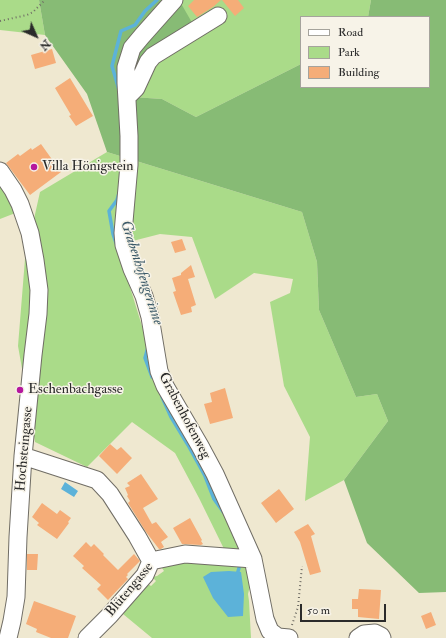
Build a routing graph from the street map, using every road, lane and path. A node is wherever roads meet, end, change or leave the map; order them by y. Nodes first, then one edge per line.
1 (46, 0) edge
2 (174, 0) edge
3 (187, 0) edge
4 (159, 16) junction
5 (218, 16) dead end
6 (0, 21) edge
7 (127, 97) junction
8 (0, 171) edge
9 (23, 456) junction
10 (253, 560) junction
11 (152, 561) junction
12 (302, 566) dead end
13 (8, 638) edge
14 (87, 638) edge
15 (286, 638) edge
16 (358, 638) edge
17 (382, 638) edge

1 - 6 path
2 - 4 street, Grabenhofenweg
3 - 4 street
4 - 7 street, Grabenhofenweg
5 - 7 street
7 - 10 street, Grabenhofenweg
8 - 9 street, Hochsteingasse
9 - 11 street
9 - 13 street, Hochsteingasse
10 - 11 street, Blütengasse
10 - 15 street, Grabenhofenweg
11 - 14 street, Blütengasse
12 - 15 path
16 - 17 street

